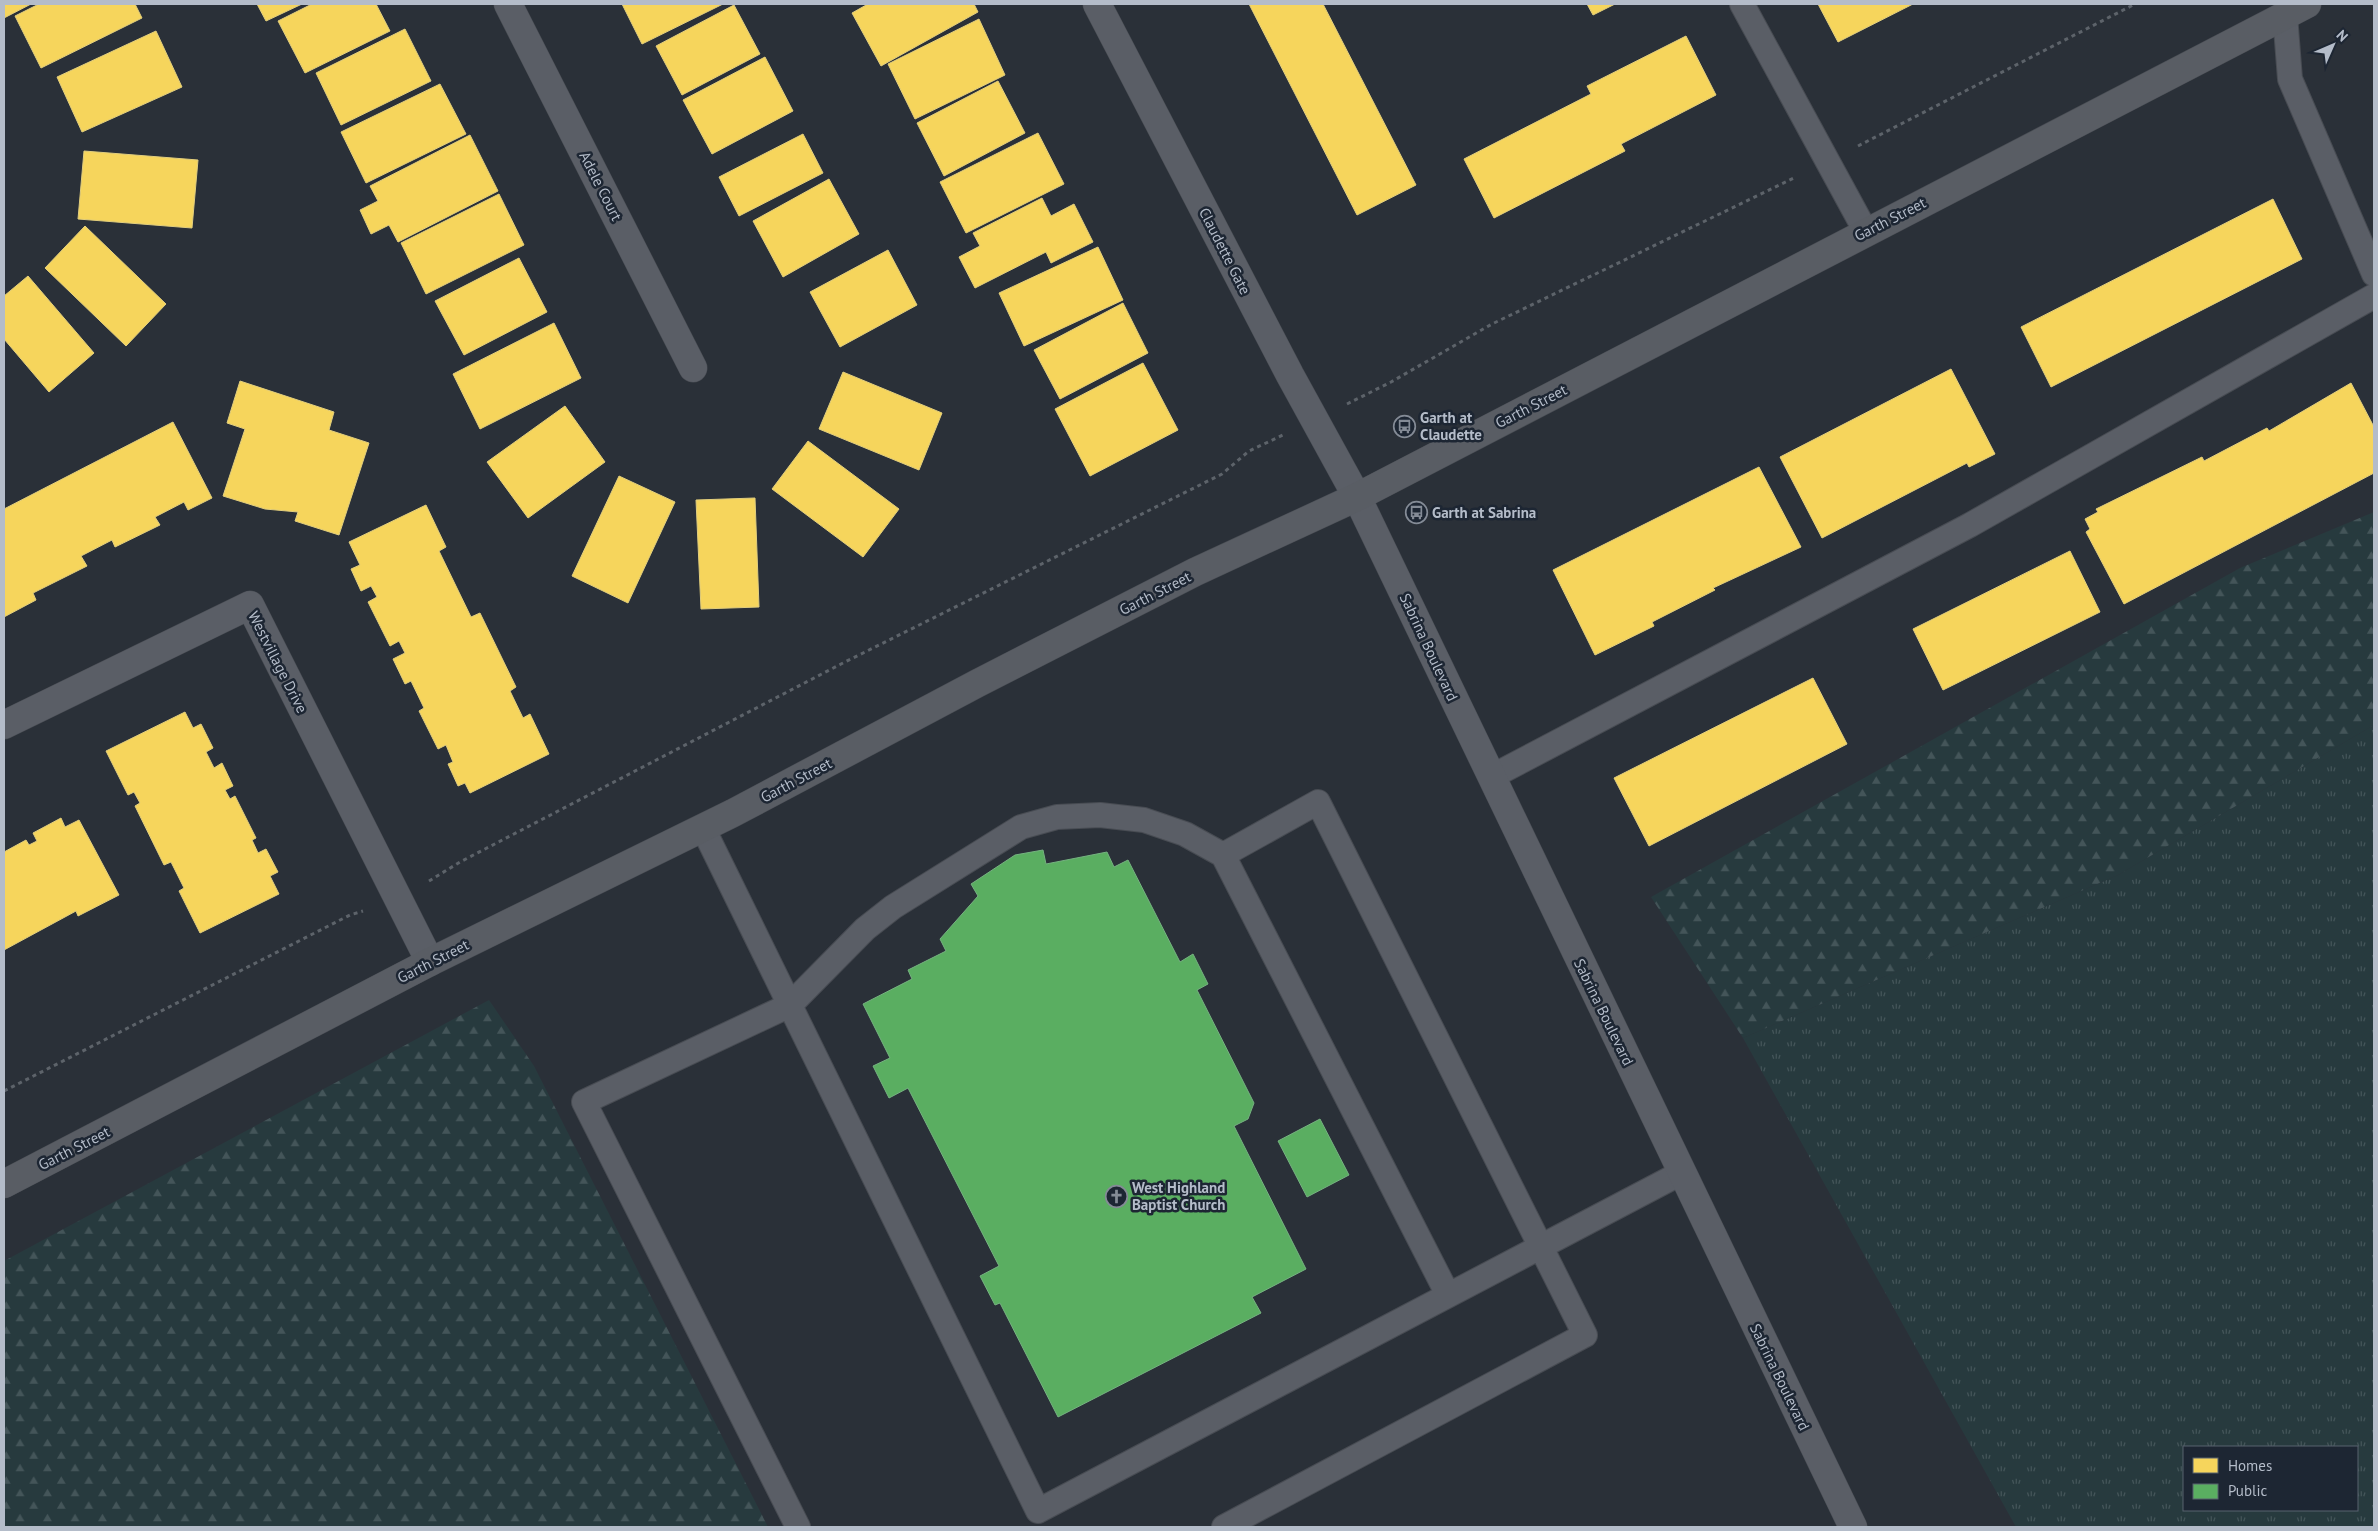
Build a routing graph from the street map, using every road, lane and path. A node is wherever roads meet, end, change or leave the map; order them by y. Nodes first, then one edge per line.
1 (508, 4) edge
2 (1097, 4) edge
3 (1742, 4) edge
4 (2135, 4) edge
5 (2291, 7) edge
6 (1828, 162) junction
7 (1866, 232) junction
8 (2374, 274) edge
9 (2374, 296) edge
10 (693, 368) dead end
11 (1315, 420) junction
12 (1357, 497) junction
13 (4, 725) edge
14 (1491, 777) junction
15 (703, 828) junction
16 (1223, 855) junction
17 (399, 899) junction
18 (430, 962) junction
19 (790, 1005) junction
20 (4, 1091) edge
21 (1681, 1173) junction
22 (4, 1184) edge
23 (1540, 1246) junction
24 (1448, 1295) junction
25 (1042, 1519) edge
26 (798, 1527) edge
27 (1224, 1527) edge
28 (1853, 1527) edge

1 - 10 street, Adele Court
2 - 11 street, Claudette Gate
3 - 6 lane
4 - 6 path
5 - 7 main road, Garth Street
5 - 8 lane
6 - 7 lane
6 - 11 path
7 - 12 main road, Garth Street
9 - 14 lane
11 - 12 street, Claudette Gate
11 - 17 path
12 - 14 street, Sabrina Boulevard
12 - 15 main road, Garth Street
13 - 17 street, Westvillage Drive
14 - 21 street, Sabrina Boulevard
15 - 18 main road, Garth Street
15 - 19 lane
16 - 19 lane
16 - 23 lane
16 - 24 lane
17 - 18 street, Westvillage Drive
17 - 20 path
18 - 22 main road, Garth Street
19 - 25 lane
19 - 26 lane
21 - 23 lane
21 - 28 street, Sabrina Boulevard
23 - 24 lane
23 - 27 lane
24 - 25 lane

